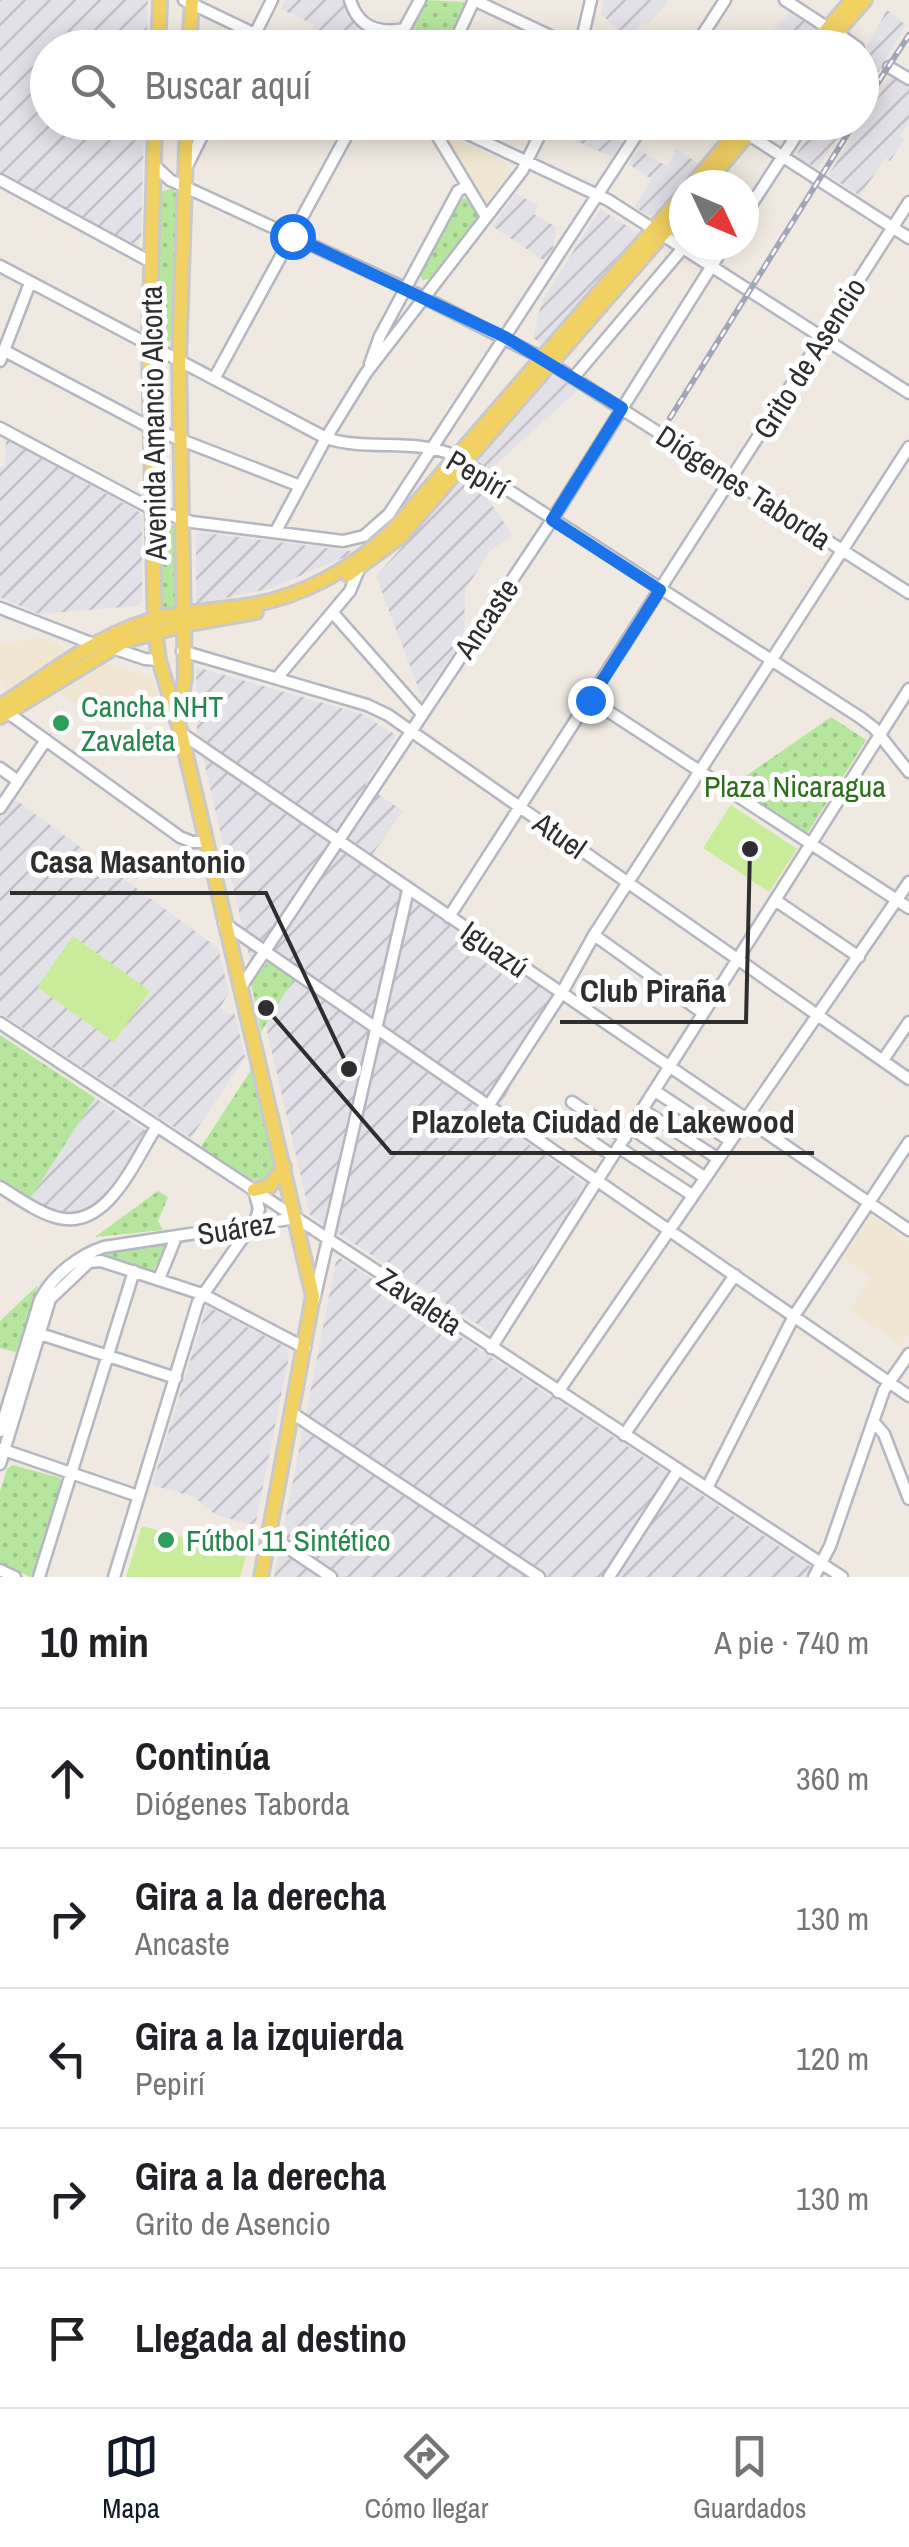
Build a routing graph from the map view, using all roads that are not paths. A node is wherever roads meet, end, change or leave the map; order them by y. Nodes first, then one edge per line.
1 (160, 0) edge
2 (272, 0) edge
3 (350, 0) edge
4 (420, 0) edge
5 (474, 0) edge
6 (592, 0) edge
7 (725, 0) edge
8 (785, 0) edge
9 (852, 0) edge
10 (865, 0) edge
11 (189, 1) edge
12 (404, 29) joint
13 (159, 30) edge
14 (189, 30) edge
15 (247, 30) edge
16 (257, 30) edge
17 (376, 30) edge
18 (396, 30) edge
19 (460, 30) edge
20 (539, 30) edge
21 (583, 30) edge
22 (706, 30) edge
23 (832, 30) junction
24 (889, 67) dead end
25 (909, 79) edge
26 (154, 140) edge
27 (186, 140) edge
28 (200, 140) edge
29 (344, 140) edge
30 (439, 140) edge
31 (480, 140) edge
32 (538, 140) edge
33 (633, 140) edge
34 (730, 140) edge
35 (733, 140) edge
36 (759, 140) edge
37 (793, 140) edge
38 (782, 156) junction
39 (527, 163) junction
40 (153, 164) junction
41 (185, 169) junction
42 (705, 170) edge
43 (714, 170) edge
44 (0, 180) edge
45 (185, 186) junction
46 (466, 186) junction
47 (759, 192) edge
48 (597, 196) junction
49 (909, 202) edge
50 (669, 217) edge
51 (486, 218) junction
52 (669, 223) edge
53 (893, 227) junction
54 (659, 232) junction
55 (292, 236) junction
56 (909, 238) edge
57 (669, 239) edge
58 (673, 260) edge
59 (699, 260) edge
60 (715, 260) edge
61 (151, 262) junction
62 (0, 266) edge
63 (710, 268) junction
64 (30, 283) junction
65 (407, 289) junction
66 (425, 298) junction
67 (505, 337) junction
68 (822, 337) junction
69 (149, 346) junction
70 (2, 356) edge
71 (546, 360) junction
72 (180, 361) junction
73 (366, 373) junction
74 (574, 377) junction
75 (214, 378) junction
76 (909, 393) edge
77 (622, 408) junction
78 (0, 428) edge
79 (152, 429) junction
80 (326, 438) junction
81 (182, 441) junction
82 (909, 447) edge
83 (432, 449) junction
84 (461, 460) junction
85 (734, 480) junction
86 (300, 486) junction
87 (154, 510) junction
88 (181, 520) junction
89 (552, 520) junction
90 (276, 531) junction
91 (843, 550) junction
92 (356, 566) junction
93 (660, 590) junction
94 (909, 593) edge
95 (0, 608) edge
96 (333, 613) junction
97 (184, 619) junction
98 (155, 626) junction
99 (103, 646) junction
100 (182, 651) junction
101 (160, 660) junction
102 (773, 660) junction
103 (277, 678) junction
104 (909, 689) edge
105 (590, 700) junction
106 (2, 710) edge
107 (422, 714) junction
108 (179, 727) junction
109 (411, 731) junction
110 (880, 735) junction
111 (46, 740) junction
112 (0, 768) edge
113 (701, 772) junction
114 (909, 772) edge
115 (18, 780) junction
116 (520, 806) junction
117 (0, 808) edge
118 (336, 840) junction
119 (206, 842) junction
120 (812, 844) junction
121 (909, 882) edge
122 (630, 883) junction
123 (408, 890) junction
124 (775, 900) junction
125 (897, 900) junction
126 (909, 908) edge
127 (450, 918) junction
128 (224, 923) junction
129 (594, 936) junction
130 (264, 950) junction
131 (859, 958) junction
132 (738, 959) junction
133 (241, 987) junction
134 (560, 994) junction
135 (703, 1014) junction
136 (818, 1015) junction
137 (909, 1022) edge
138 (0, 1023) edge
139 (376, 1027) junction
140 (882, 1060) junction
141 (669, 1068) junction
142 (909, 1079) edge
143 (655, 1091) junction
144 (572, 1102) dead end
145 (489, 1105) junction
146 (643, 1110) junction
147 (745, 1119) junction
148 (560, 1120) dead end
149 (157, 1126) junction
150 (729, 1140) junction
151 (622, 1142) junction
152 (909, 1142) edge
153 (717, 1158) junction
154 (284, 1166) junction
155 (704, 1177) junction
156 (597, 1180) junction
157 (0, 1187) edge
158 (254, 1190) junction
159 (692, 1196) junction
160 (870, 1202) junction
161 (296, 1218) junction
162 (250, 1228) junction
163 (669, 1229) junction
164 (909, 1230) edge
165 (176, 1237) junction
166 (329, 1240) junction
167 (134, 1272) junction
168 (734, 1275) junction
169 (159, 1279) junction
170 (202, 1294) junction
171 (313, 1306) junction
172 (794, 1316) junction
173 (35, 1332) junction
174 (304, 1348) junction
175 (491, 1348) junction
176 (909, 1354) edge
177 (108, 1356) junction
178 (176, 1378) junction
179 (889, 1382) junction
180 (558, 1392) junction
181 (909, 1396) edge
182 (292, 1413) junction
183 (873, 1421) junction
184 (0, 1431) edge
185 (624, 1435) junction
186 (2, 1449) edge
187 (0, 1464) edge
188 (678, 1470) junction
189 (72, 1472) junction
190 (707, 1488) junction
191 (138, 1496) junction
192 (909, 1499) edge
193 (269, 1535) junction
194 (822, 1564) junction
195 (0, 1570) edge
196 (15, 1577) edge
197 (39, 1577) edge
198 (114, 1577) edge
199 (261, 1577) edge
200 (331, 1577) edge
201 (539, 1577) edge
202 (609, 1577) edge
203 (814, 1577) edge
204 (842, 1577) edge

1 - 13 main road
2 - 16 street
3 - 17 street
4 - 12 street
5 - 19 street
5 - 20 street
6 - 21 street
7 - 22 street
8 - 23 street
9 - 23 main road
10 - 23 main road
11 - 14 main road
11 - 15 street
12 - 18 street
24 - 25 street
26 - 40 main road, Avenida Amancio Alcorta
27 - 41 main road, Avenida Amancio Alcorta
28 - 41 street
29 - 55 street
30 - 46 street
31 - 39 street
32 - 39 street
33 - 48 street
34 - 42 main road
35 - 43 main road
36 - 38 street
37 - 38 street
38 - 47 street
38 - 53 street
39 - 48 street
39 - 51 street
40 - 45 street, Diógenes Taborda
40 - 61 main road, Avenida Amancio Alcorta
41 - 45 main road, Avenida Amancio Alcorta
44 - 61 street
45 - 55 street, Diógenes Taborda
45 - 72 main road, Avenida Amancio Alcorta
46 - 51 street
46 - 65 street
48 - 54 street
48 - 67 street
49 - 53 street, Grito de Asencio
50 - 54 main road
51 - 66 street
52 - 54 main road
53 - 56 street
53 - 68 street, Grito de Asencio
54 - 57 street
54 - 71 main road
55 - 65 street, Diógenes Taborda
55 - 75 street
58 - 74 street
59 - 63 street
60 - 63 street, Ancaste
61 - 69 main road, Avenida Amancio Alcorta
62 - 64 street, Pepirí
63 - 68 street
63 - 77 street, Ancaste
64 - 69 street, Pepirí
64 - 70 street
65 - 66 street, Diógenes Taborda
65 - 73 street
66 - 67 street, Diógenes Taborda
66 - 73 street
67 - 71 street, Diógenes Taborda
67 - 83 street
68 - 76 street
68 - 85 street, Grito de Asencio
69 - 72 street, Pepirí
69 - 79 main road, Avenida Amancio Alcorta
70 - 79 street
71 - 74 street, Diógenes Taborda
71 - 84 main road
72 - 75 street, Pepirí
72 - 81 main road, Avenida Amancio Alcorta
73 - 80 street
74 - 77 street, Diógenes Taborda
75 - 80 street, Pepirí
77 - 85 street, Diógenes Taborda
77 - 89 street, Ancaste
78 - 87 street
79 - 81 street
79 - 87 main road, Avenida Amancio Alcorta
80 - 83 street, Pepirí
80 - 86 street
81 - 86 street
81 - 88 main road, Avenida Amancio Alcorta
82 - 91 street
83 - 84 street, Pepirí
83 - 90 street
84 - 89 street, Pepirí
84 - 92 main road
85 - 91 street, Diógenes Taborda
85 - 93 street, Grito de Asencio
86 - 90 street
87 - 88 street
87 - 98 main road, Avenida Amancio Alcorta
88 - 90 street
88 - 97 main road, Avenida Amancio Alcorta
89 - 93 street, Pepirí
89 - 107 street, Ancaste
91 - 94 street, Diógenes Taborda
91 - 102 street
92 - 96 street
92 - 97 main road
93 - 102 street, Pepirí
93 - 105 street, Grito de Asencio
95 - 99 street
96 - 103 street
96 - 107 street
97 - 98 main road
97 - 100 main road, Avenida Amancio Alcorta
98 - 99 main road
98 - 101 main road, Avenida Amancio Alcorta
99 - 101 street
99 - 106 main road
100 - 101 main road
100 - 103 street, Atuel
100 - 108 main road, Avenida Amancio Alcorta
101 - 108 main road, Avenida Amancio Alcorta
102 - 110 street, Pepirí
102 - 113 street
103 - 109 street, Atuel
104 - 110 street
105 - 113 street
105 - 116 street, Grito de Asencio
106 - 111 street
107 - 109 street, Ancaste
108 - 118 street, Iguazú
108 - 119 main road, Avenida Amancio Alcorta
109 - 116 street, Atuel
109 - 118 street, Ancaste
110 - 114 street, Pepirí
110 - 120 street
111 - 115 street
111 - 119 street
112 - 115 street
113 - 120 street
113 - 122 street
115 - 117 street
116 - 122 street, Atuel
116 - 127 street, Grito de Asencio
118 - 123 street, Iguazú
118 - 130 street, Ancaste
119 - 128 main road, Avenida Amancio Alcorta
120 - 124 street
120 - 125 street
121 - 125 street
122 - 129 street
122 - 132 street, Atuel
123 - 127 street, Iguazú
123 - 139 street
124 - 131 street
124 - 132 street
125 - 126 street
125 - 131 street
127 - 134 street, Iguazú
128 - 130 street
128 - 133 main road, Avenida Amancio Alcorta
129 - 134 street
129 - 135 street
130 - 133 street, Ancaste
130 - 139 street
131 - 136 street
132 - 135 street
132 - 136 street, Atuel
133 - 154 main road, Avenida Amancio Alcorta
134 - 141 street, Iguazú
134 - 145 street
135 - 141 street
136 - 140 street, Atuel
136 - 147 street
137 - 140 street
138 - 149 street, Zavaleta
139 - 145 street
139 - 166 street
140 - 142 street, Atuel
141 - 143 street
141 - 147 street, Iguazú
143 - 146 street
143 - 150 street
144 - 151 street
145 - 156 street
146 - 151 street
146 - 153 street
147 - 150 street
147 - 160 street, Iguazú
148 - 151 street
149 - 157 street
149 - 158 street, Zavaleta
150 - 153 street
151 - 155 street
151 - 156 street
151 - 159 street
152 - 160 street
153 - 155 street
154 - 158 main road
154 - 161 main road, Avenida Amancio Alcorta
155 - 159 street
156 - 163 street
156 - 175 street
158 - 161 street, Zavaleta
158 - 162 street
159 - 163 street
160 - 164 street, Iguazú
160 - 172 street
161 - 162 street, Suárez
161 - 166 street, Zavaleta
161 - 171 main road, Avenida Amancio Alcorta
162 - 165 street, Suárez
162 - 170 street
163 - 168 street
163 - 180 street
165 - 169 street
165 - 173 street, Suárez
166 - 171 street
166 - 175 street, Zavaleta
167 - 169 street
167 - 173 street
167 - 177 street
168 - 172 street
168 - 185 street
169 - 170 street
170 - 174 street
170 - 178 street
171 - 174 main road, Avenida Amancio Alcorta
172 - 179 street
172 - 190 street
173 - 177 street
173 - 184 street
173 - 186 street
174 - 182 main road, Avenida Amancio Alcorta
175 - 180 street, Zavaleta
176 - 179 street
177 - 178 street
177 - 189 street
178 - 191 street
179 - 181 street
179 - 183 street
180 - 185 street, Zavaleta
182 - 193 main road, Avenida Amancio Alcorta
182 - 201 street
183 - 192 street
183 - 194 street
185 - 188 street, Zavaleta
186 - 187 street
186 - 189 street
188 - 190 street, Zavaleta
188 - 202 street
189 - 191 street
189 - 197 street
190 - 194 street, Zavaleta
191 - 198 street
193 - 199 main road, Avenida Amancio Alcorta
193 - 200 street
194 - 203 street
194 - 204 street, Zavaleta
195 - 196 street

